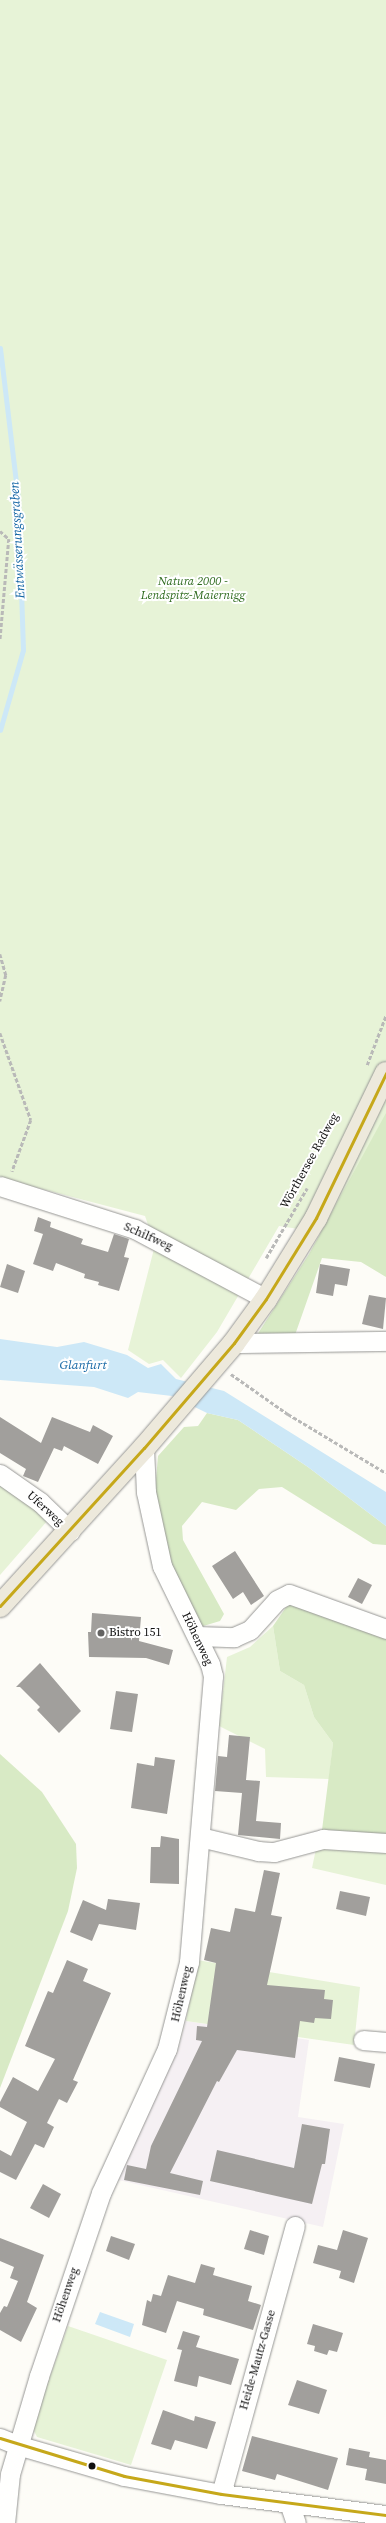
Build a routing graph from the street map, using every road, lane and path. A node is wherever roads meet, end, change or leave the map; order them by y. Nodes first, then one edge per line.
1 (0, 531) edge
2 (0, 641) edge
3 (0, 954) edge
4 (0, 1001) edge
5 (386, 1015) edge
6 (0, 1033) edge
7 (364, 1073) dead end
8 (386, 1073) edge
9 (310, 1182) dead end
10 (3, 1187) edge
11 (264, 1262) dead end
12 (257, 1294) junction
13 (386, 1341) edge
14 (234, 1343) junction
15 (211, 1368) junction
16 (144, 1448) junction
17 (386, 1473) edge
18 (0, 1474) edge
19 (70, 1531) junction
20 (0, 1606) edge
21 (386, 1629) edge
22 (197, 1636) junction
23 (200, 1837) junction
24 (386, 1843) edge
25 (363, 2040) dead end
26 (386, 2042) edge
27 (296, 2226) dead end
28 (0, 2438) edge
29 (17, 2445) junction
30 (221, 2494) junction
31 (289, 2503) junction
32 (386, 2515) edge
33 (5, 2523) edge
34 (296, 2523) edge

1 - 2 path
3 - 4 path
5 - 7 path
6 - 10 path
8 - 12 main road
9 - 11 path, Wörthersee Radweg
10 - 12 street, Schilfweg
12 - 14 main road
13 - 14 street
14 - 15 main road
15 - 16 main road
15 - 17 path
16 - 19 main road
16 - 22 street, Höhenweg
18 - 19 street, Uferweg
19 - 20 main road
21 - 22 street
22 - 23 street, Höhenweg
23 - 24 street
23 - 29 street, Höhenweg
25 - 26 street
27 - 30 street, Heide-Mautz-Gasse
28 - 29 street
29 - 30 street
29 - 33 street, Höhenweg
30 - 31 street
31 - 32 street
31 - 34 street

